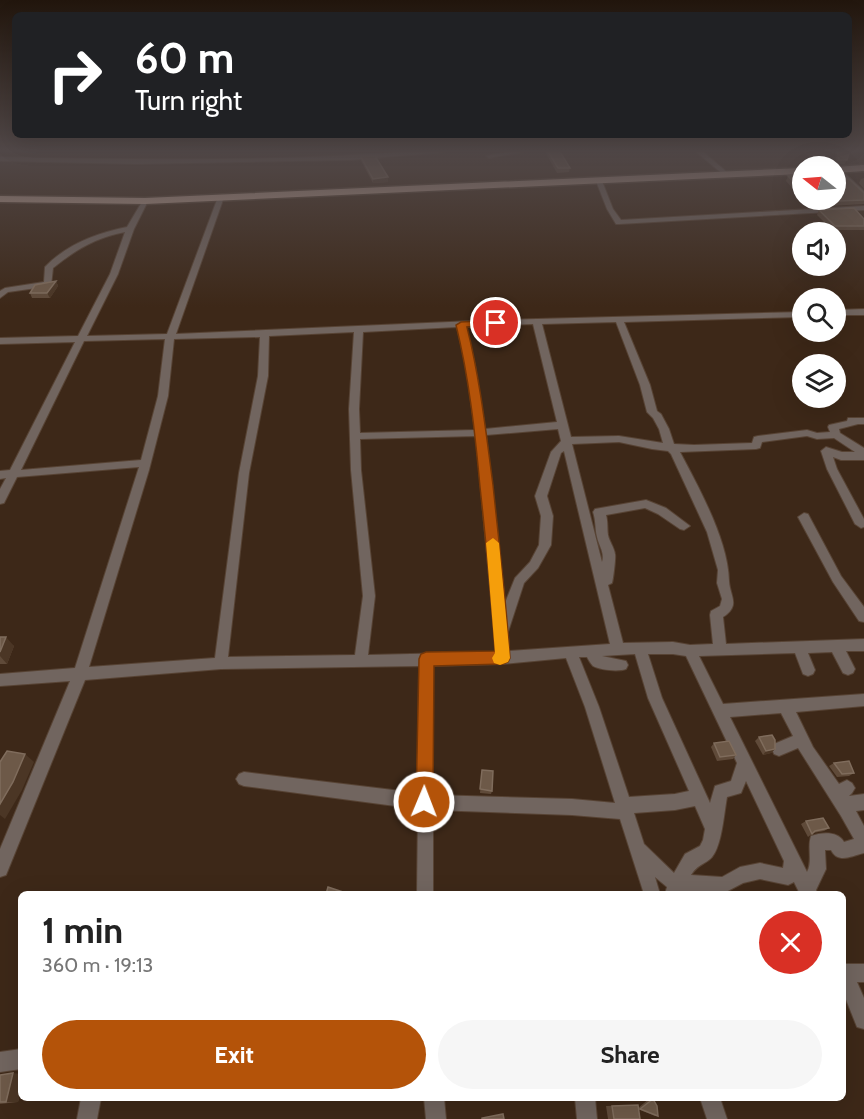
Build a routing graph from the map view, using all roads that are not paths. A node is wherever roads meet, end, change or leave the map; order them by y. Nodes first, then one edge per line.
1 (144, 202) edge
2 (219, 202) edge
3 (607, 202) edge
4 (864, 208) edge
5 (130, 229) junction
6 (0, 296) edge
7 (864, 312) edge
8 (846, 313) edge
9 (792, 314) edge
10 (619, 319) junction
11 (537, 322) junction
12 (461, 325) junction
13 (359, 330) junction
14 (265, 334) junction
15 (170, 338) junction
16 (81, 339) junction
17 (0, 341) edge
18 (864, 421) edge
19 (563, 425) junction
20 (480, 432) junction
21 (836, 435) junction
22 (355, 436) junction
23 (567, 441) junction
24 (670, 448) junction
25 (864, 456) edge
26 (145, 463) junction
27 (0, 475) edge
28 (12, 475) junction
29 (0, 500) edge
30 (804, 517) dead end
31 (861, 524) dead end
32 (684, 526) dead end
33 (864, 617) edge
34 (501, 632) junction
35 (614, 633) junction
36 (864, 645) edge
37 (836, 646) junction
38 (799, 647) junction
39 (618, 649) junction
40 (640, 650) junction
41 (720, 650) junction
42 (591, 651) junction
43 (690, 651) junction
44 (571, 653) junction
45 (503, 658) junction
46 (426, 659) junction
47 (361, 660) junction
48 (221, 663) junction
49 (621, 665) dead end
50 (848, 669) dead end
51 (808, 670) dead end
52 (80, 674) junction
53 (0, 680) edge
54 (864, 700) edge
55 (786, 708) junction
56 (720, 711) junction
57 (801, 740) junction
58 (779, 749) dead end
59 (745, 761) junction
60 (244, 779) dead end
61 (842, 795) junction
62 (699, 797) junction
63 (424, 802) junction
64 (864, 802) edge
65 (625, 812) junction
66 (713, 828) junction
67 (864, 845) edge
68 (638, 848) junction
69 (793, 860) junction
70 (0, 869) edge
71 (675, 888) edge
72 (425, 891) edge
73 (651, 891) edge
74 (808, 891) edge
75 (808, 891) edge
76 (846, 973) edge
77 (864, 973) edge
78 (846, 980) edge
79 (864, 1020) edge
80 (18, 1059) edge
81 (0, 1062) edge
82 (90, 1101) edge
83 (435, 1101) edge
84 (585, 1101) edge
85 (711, 1101) edge
86 (87, 1119) edge
87 (436, 1119) edge
88 (587, 1119) edge
89 (717, 1119) edge

1 - 5 street
2 - 15 street
3 - 4 street
5 - 6 street
5 - 16 street
7 - 8 street
9 - 10 street
10 - 11 street
10 - 24 street
11 - 12 street
11 - 19 street
12 - 13 street
12 - 20 street
13 - 14 street
13 - 22 street
14 - 15 street
14 - 48 street
15 - 16 street
15 - 26 street
16 - 17 street
16 - 28 street
18 - 21 street
19 - 20 street
19 - 23 street
20 - 22 street
20 - 34 street
21 - 24 street
21 - 25 street
22 - 47 street
23 - 24 street
23 - 34 street
23 - 35 street
24 - 41 street
25 - 31 street
26 - 28 street
26 - 52 street
27 - 28 street
28 - 29 street
30 - 33 street
32 - 35 street
34 - 45 street
35 - 39 street
36 - 37 street
37 - 38 street
37 - 50 street
38 - 41 street
38 - 51 street
39 - 40 street
39 - 42 street
40 - 43 street
40 - 62 street
41 - 43 street
42 - 44 street
42 - 49 street
43 - 56 street
44 - 45 street
44 - 65 street
45 - 46 street
46 - 47 street
46 - 63 street
47 - 48 street
48 - 52 street
52 - 53 street
52 - 70 street
54 - 55 street
55 - 56 street
55 - 57 street
56 - 59 street
57 - 58 street
57 - 61 street
59 - 66 street
59 - 69 street
60 - 63 street
61 - 64 street
61 - 67 street
62 - 65 street
62 - 66 street
63 - 65 street
63 - 72 street
65 - 68 street
66 - 71 street
67 - 75 street
68 - 71 street
68 - 73 street
69 - 71 street
69 - 74 street
76 - 77 street
78 - 79 street
80 - 81 street
82 - 86 street
83 - 87 street
84 - 88 street
85 - 89 street

